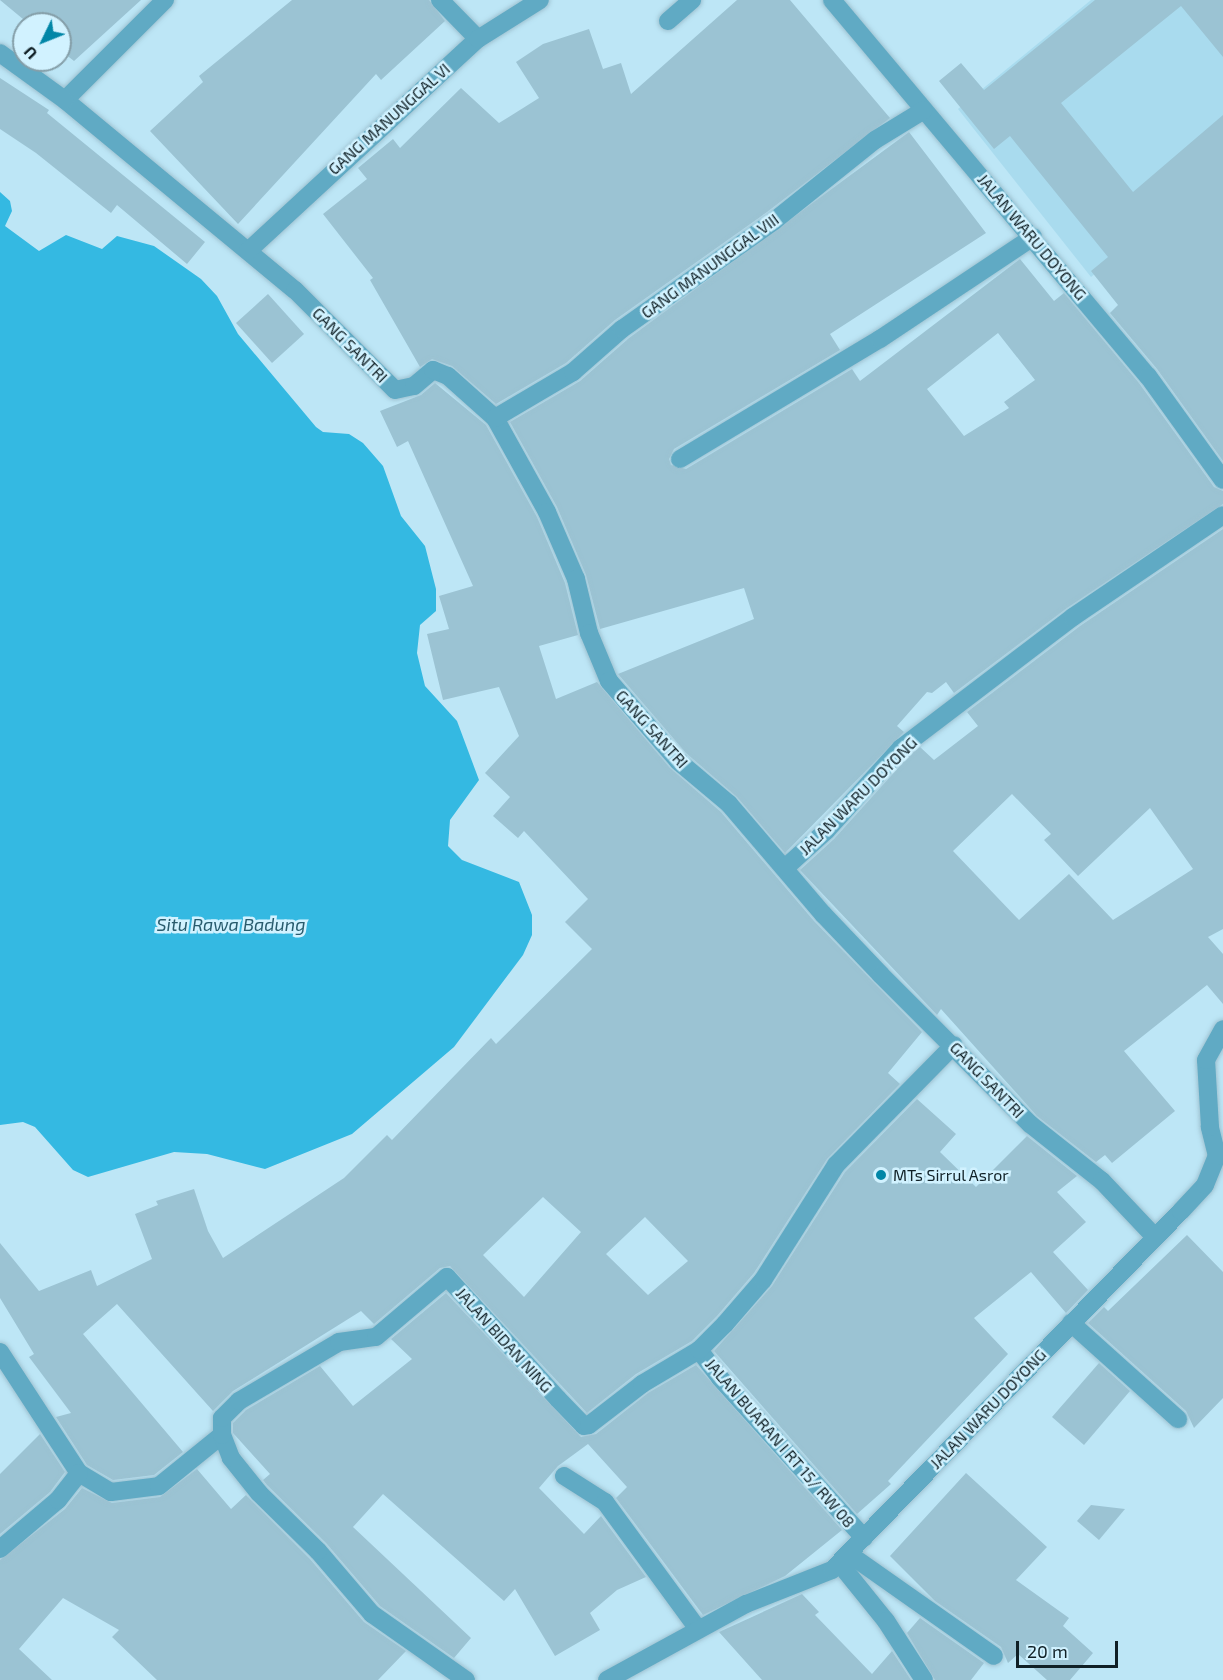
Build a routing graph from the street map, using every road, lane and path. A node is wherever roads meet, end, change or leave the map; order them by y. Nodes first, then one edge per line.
1 (165, 0) edge
2 (440, 0) edge
3 (540, 0) edge
4 (692, 0) edge
5 (832, 0) edge
6 (668, 21) dead end
7 (478, 39) junction
8 (0, 53) edge
9 (65, 100) junction
10 (924, 110) junction
11 (1033, 237) junction
12 (248, 251) junction
13 (495, 418) junction
14 (680, 459) dead end
15 (1223, 480) edge
16 (1223, 515) edge
17 (786, 867) junction
18 (1223, 1029) edge
19 (954, 1045) junction
20 (1154, 1236) junction
21 (1071, 1323) junction
22 (699, 1350) junction
23 (0, 1352) edge
24 (1178, 1419) dead end
25 (222, 1435) junction
26 (79, 1473) junction
27 (564, 1476) dead end
28 (864, 1538) junction
29 (0, 1549) edge
30 (845, 1559) junction
31 (698, 1629) junction
32 (994, 1656) dead end
33 (466, 1680) edge
34 (607, 1680) edge
35 (924, 1680) edge

1 - 9 street
2 - 7 street
3 - 7 street, GANG MANUNGGAL VI
4 - 6 street
5 - 10 street, JALAN WARU DOYONG
7 - 12 street, GANG MANUNGGAL VI
8 - 9 street
9 - 12 street
10 - 11 street, JALAN WARU DOYONG
10 - 13 street, GANG MANUNGGAL VIII
11 - 14 street
11 - 15 street, JALAN WARU DOYONG
12 - 13 street, GANG SANTRI
13 - 17 street, GANG SANTRI
16 - 17 street, JALAN WARU DOYONG
17 - 19 street, GANG SANTRI
18 - 20 street, JALAN WARU DOYONG
19 - 20 street, GANG SANTRI
19 - 22 street, JALAN BUARAN I RT 15/ RW 08
20 - 21 street, JALAN WARU DOYONG
21 - 24 street
21 - 28 street, JALAN WARU DOYONG
22 - 25 street, JALAN BIDAN NING
22 - 28 street, JALAN BUARAN I RT 15/ RW 08
23 - 26 street
25 - 26 street
25 - 33 street
26 - 29 street
27 - 31 street
28 - 30 street, JALAN WARU DOYONG
30 - 31 street, JALAN WARU DOYONG
30 - 32 street
30 - 35 street
31 - 34 street, JALAN WARU DOYONG

